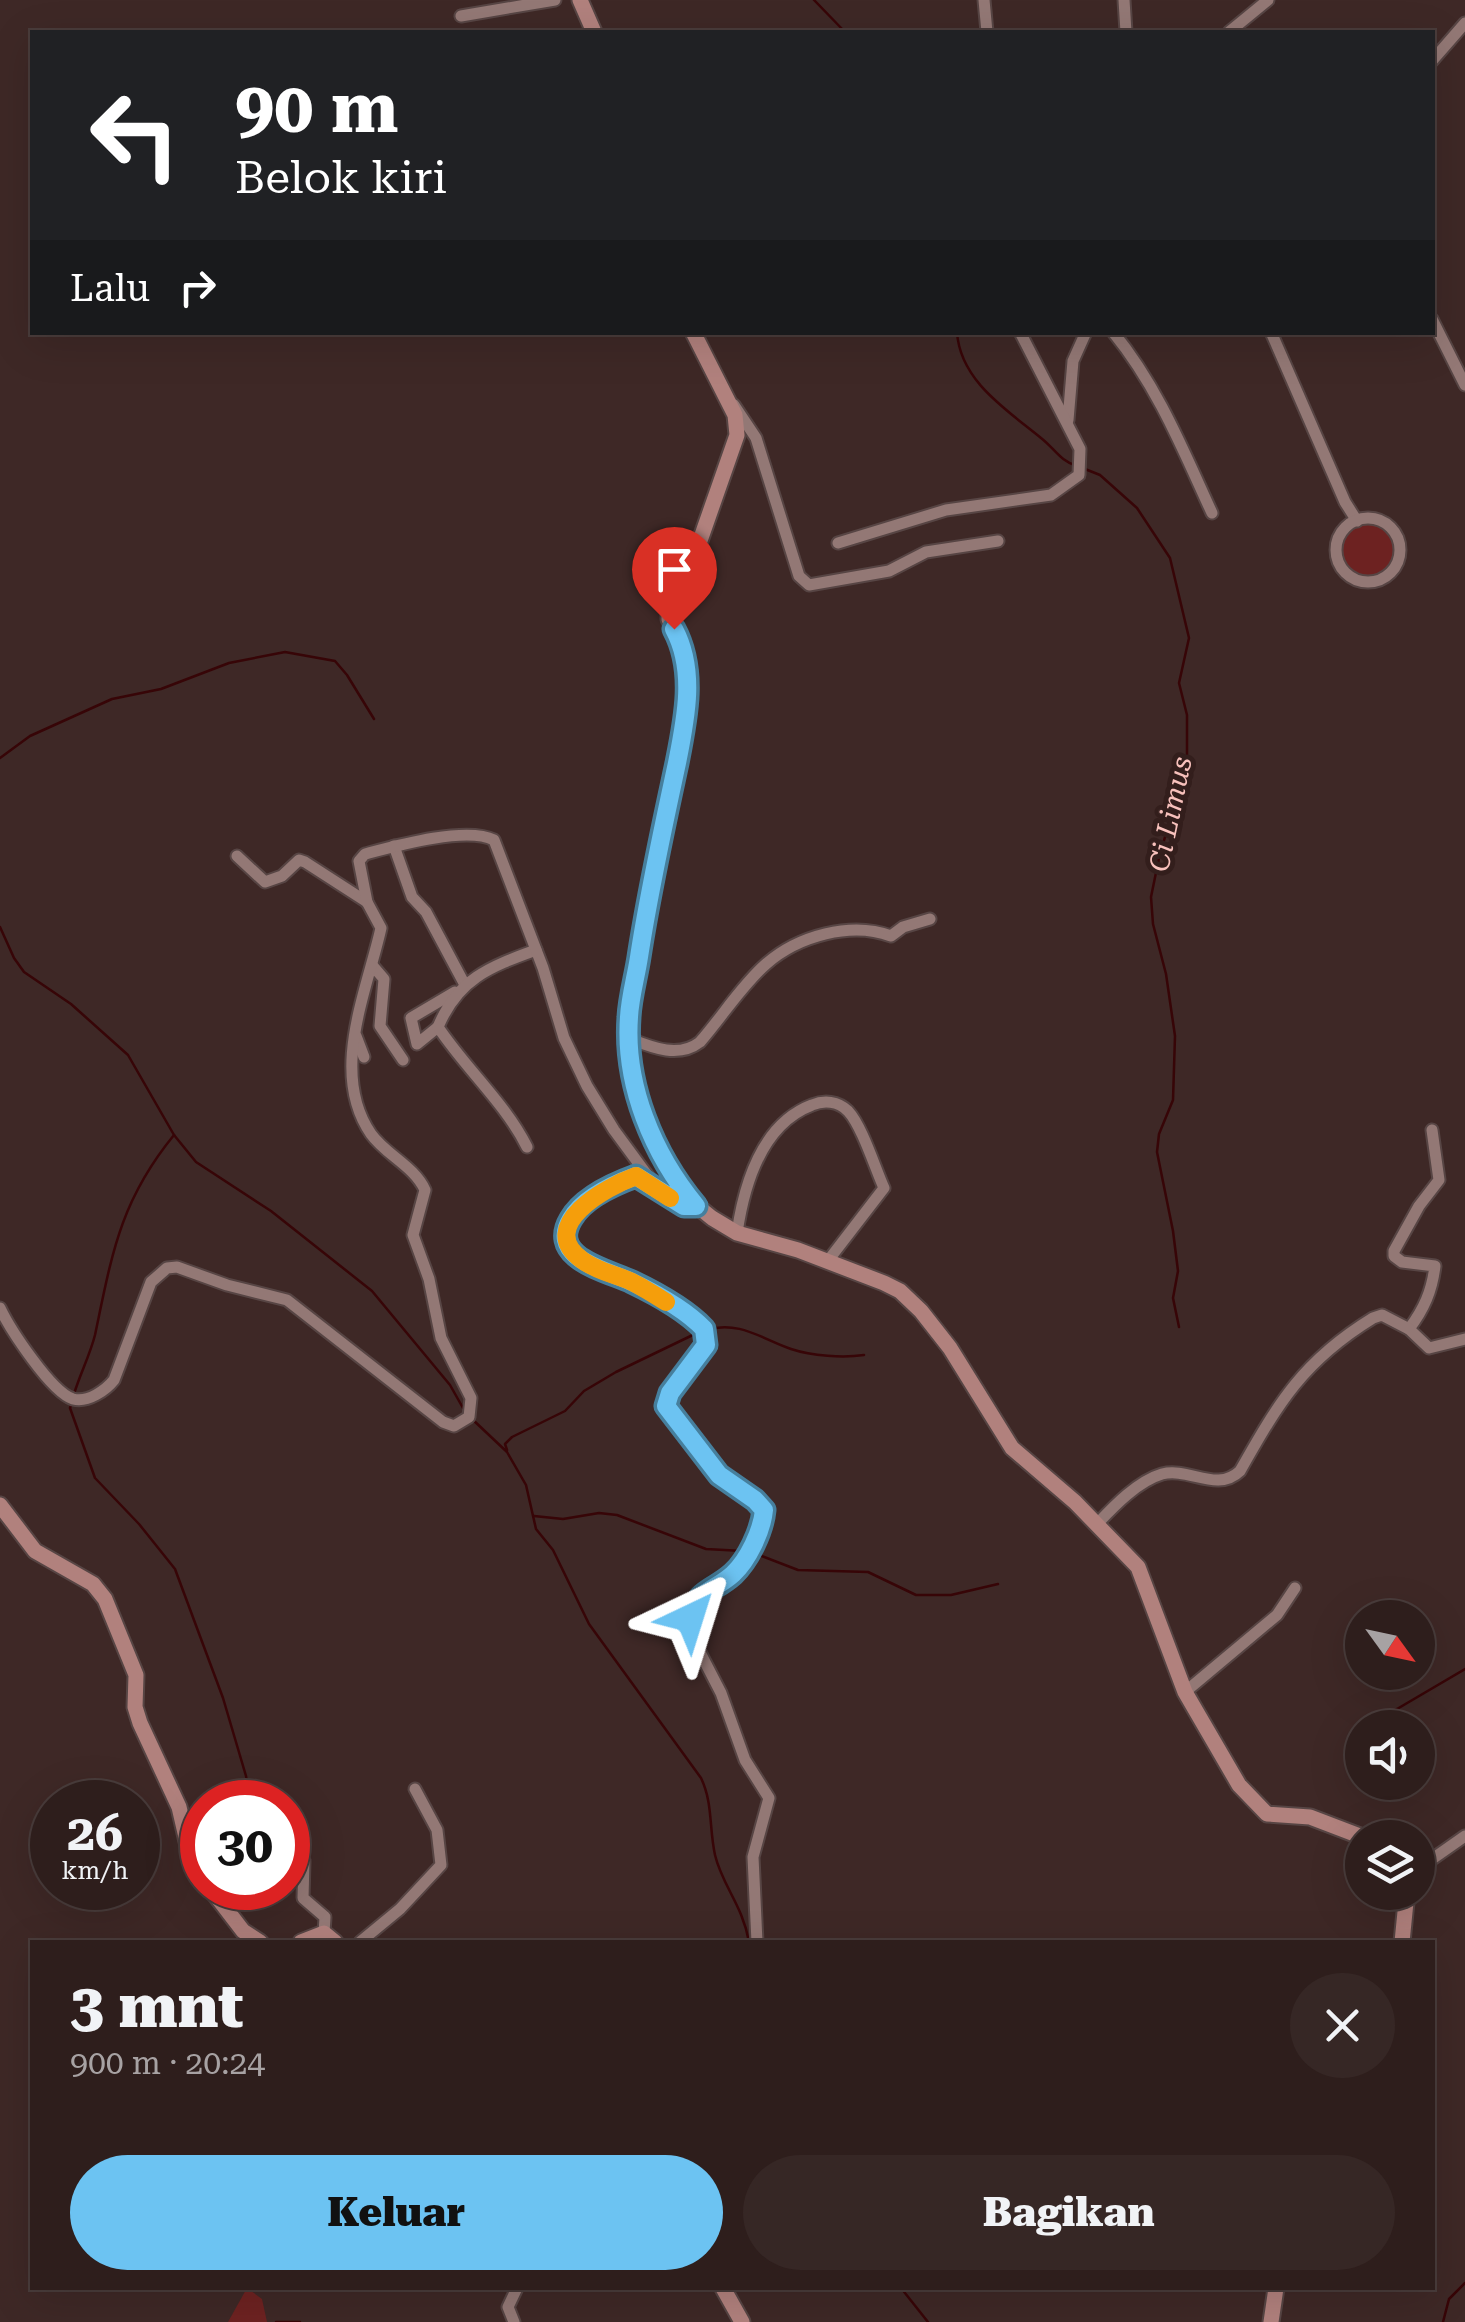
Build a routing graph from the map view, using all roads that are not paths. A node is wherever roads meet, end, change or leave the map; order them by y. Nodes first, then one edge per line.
1 (555, 0) edge
2 (580, 0) edge
3 (984, 0) edge
4 (1124, 0) edge
5 (1264, 2) edge
6 (462, 16) dead end
7 (1465, 22) edge
8 (593, 30) edge
9 (987, 30) edge
10 (1126, 30) edge
11 (1231, 30) edge
12 (1435, 57) edge
13 (1435, 325) edge
14 (696, 335) edge
15 (1022, 335) edge
16 (1085, 335) edge
17 (1115, 335) edge
18 (1273, 335) edge
19 (1465, 385) edge
20 (728, 398) junction
21 (1068, 422) junction
22 (1212, 513) dead end
23 (1357, 520) junction
24 (998, 541) dead end
25 (838, 543) dead end
26 (394, 846) junction
27 (237, 856) dead end
28 (367, 902) junction
29 (930, 919) dead end
30 (536, 950) junction
31 (372, 965) junction
32 (460, 989) junction
33 (438, 1027) junction
34 (354, 1032) junction
35 (628, 1038) junction
36 (364, 1057) dead end
37 (402, 1060) dead end
38 (1432, 1130) dead end
39 (527, 1147) dead end
40 (656, 1187) junction
41 (696, 1206) junction
42 (737, 1232) junction
43 (826, 1262) junction
44 (0, 1308) edge
45 (1409, 1329) junction
46 (1465, 1339) edge
47 (0, 1506) edge
48 (1098, 1523) junction
49 (1295, 1588) dead end
50 (1184, 1692) junction
51 (416, 1789) dead end
52 (180, 1808) edge
53 (1345, 1830) edge
54 (1465, 1836) edge
55 (1435, 1856) edge
56 (310, 1904) edge
57 (228, 1910) edge
58 (1405, 1910) edge
59 (329, 1938) edge
60 (253, 1940) edge
61 (362, 1940) edge
62 (757, 1940) edge
63 (1402, 1940) edge
64 (517, 2290) edge
65 (723, 2290) edge
66 (1276, 2290) edge
67 (514, 2322) edge
68 (742, 2322) edge
69 (1271, 2322) edge

1 - 6 street
2 - 8 street
3 - 9 street
4 - 10 street
5 - 11 street
7 - 12 street
13 - 19 street
14 - 20 street
15 - 21 street
16 - 21 street
17 - 22 street
18 - 23 street
20 - 24 street
20 - 35 street
21 - 25 street
23 - 23 street
26 - 28 street
26 - 30 street
26 - 32 street
27 - 28 street
28 - 31 street
29 - 35 street
30 - 32 street
30 - 40 street
31 - 34 street
31 - 37 street
32 - 33 street
32 - 33 street
33 - 39 street
34 - 36 street
34 - 44 street
35 - 41 street
38 - 45 street
40 - 41 street
40 - 62 street
41 - 42 street
42 - 43 street
42 - 43 street
43 - 48 street
45 - 46 street
45 - 48 street
47 - 52 street
48 - 50 street
49 - 50 street
50 - 53 street
51 - 61 street
54 - 55 street
56 - 59 street
57 - 60 street
58 - 63 street
64 - 67 street
65 - 68 street
66 - 69 street

